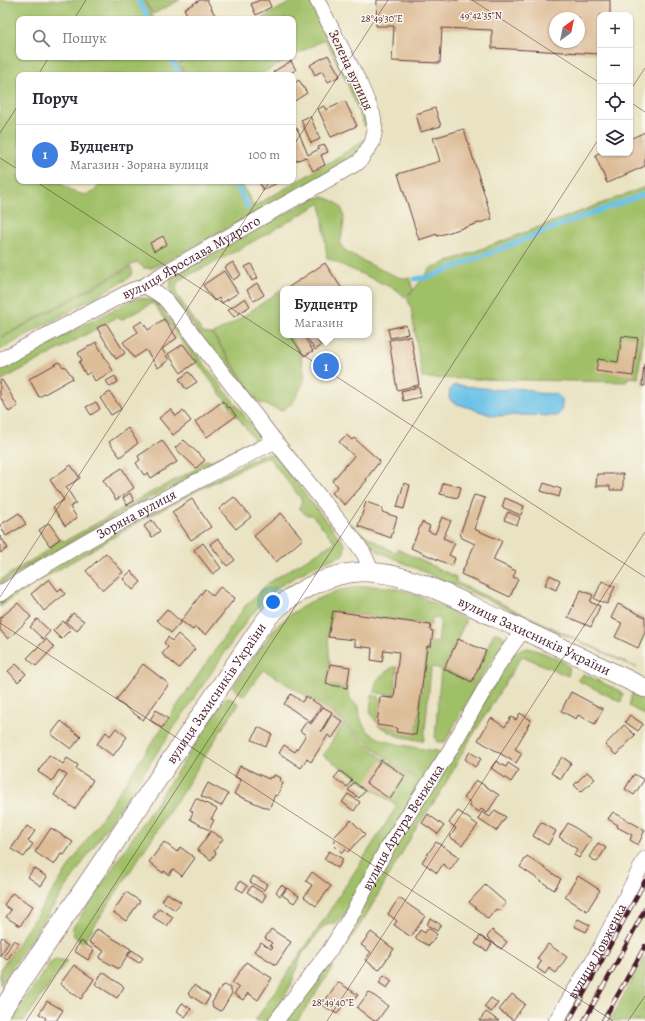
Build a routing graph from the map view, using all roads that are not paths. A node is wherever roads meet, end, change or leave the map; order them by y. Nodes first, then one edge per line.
1 (317, 0) edge
2 (372, 143) joint
3 (144, 286) junction
4 (0, 360) edge
5 (275, 441) junction
6 (372, 572) junction
7 (0, 594) edge
8 (523, 630) junction
9 (645, 688) edge
10 (645, 859) edge
11 (0, 1013) edge
12 (276, 1021) edge
13 (556, 1021) edge

1 - 2 street, Зелена вулиця
2 - 3 street, вулиця Ярослава Мудрого
3 - 4 street, вулиця Ярослава Мудрого
3 - 5 street
5 - 6 street
5 - 7 street, Зоряна вулиця
6 - 8 street, вулиця Захисників України
6 - 11 street, вулиця Захисників України
8 - 9 street, вулиця Захисників України
8 - 12 street, вулиця Артура Венжика
10 - 13 street, вулиця Довженка

